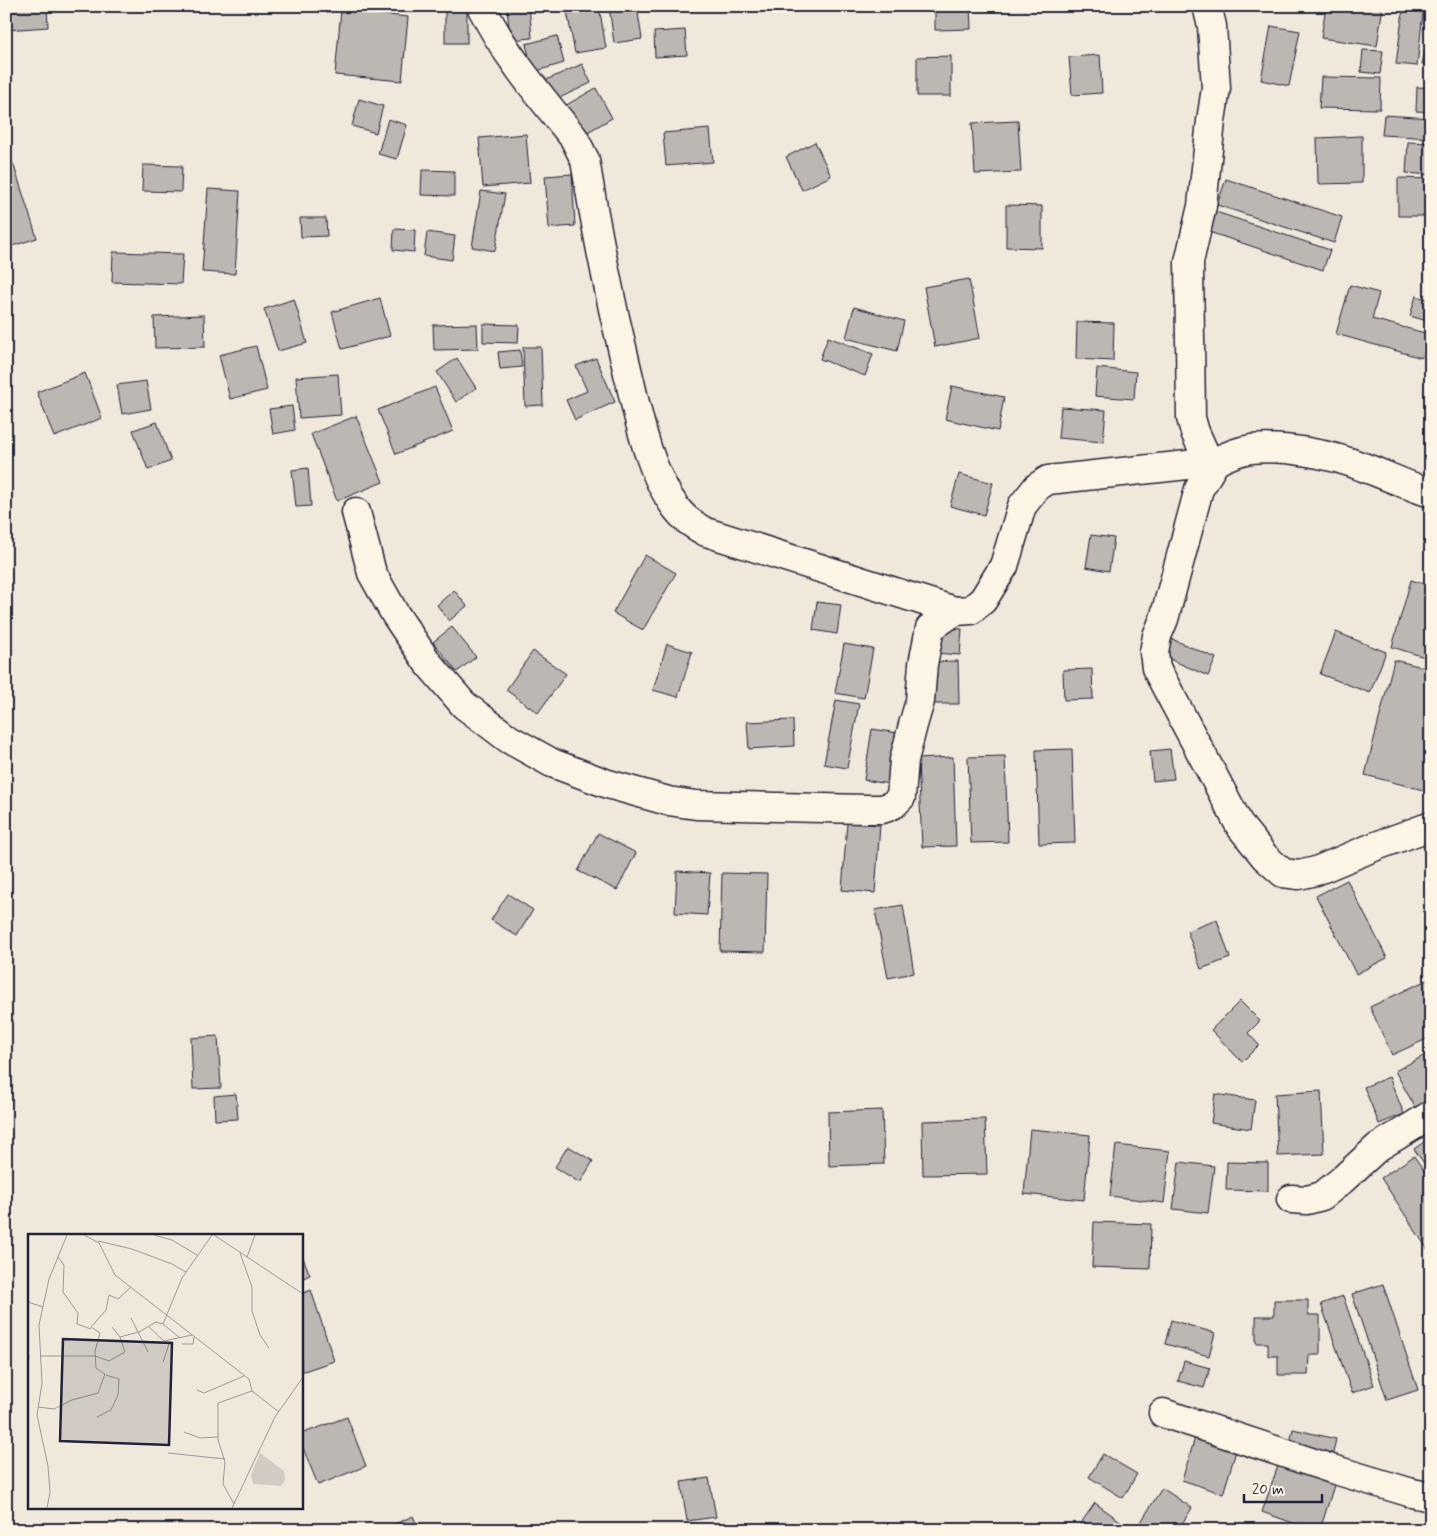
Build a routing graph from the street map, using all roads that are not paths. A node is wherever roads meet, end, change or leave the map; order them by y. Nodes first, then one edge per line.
1 (481, 6) edge
2 (1207, 6) edge
3 (1212, 462) junction
4 (1431, 493) edge
5 (356, 512) dead end
6 (955, 611) junction
7 (1431, 826) edge
8 (1431, 1115) edge
9 (1291, 1199) dead end
10 (1163, 1413) dead end
11 (1431, 1497) edge

1 - 6 street
2 - 3 street
3 - 4 street
3 - 6 street
3 - 7 street
5 - 6 street
8 - 9 street
10 - 11 street

